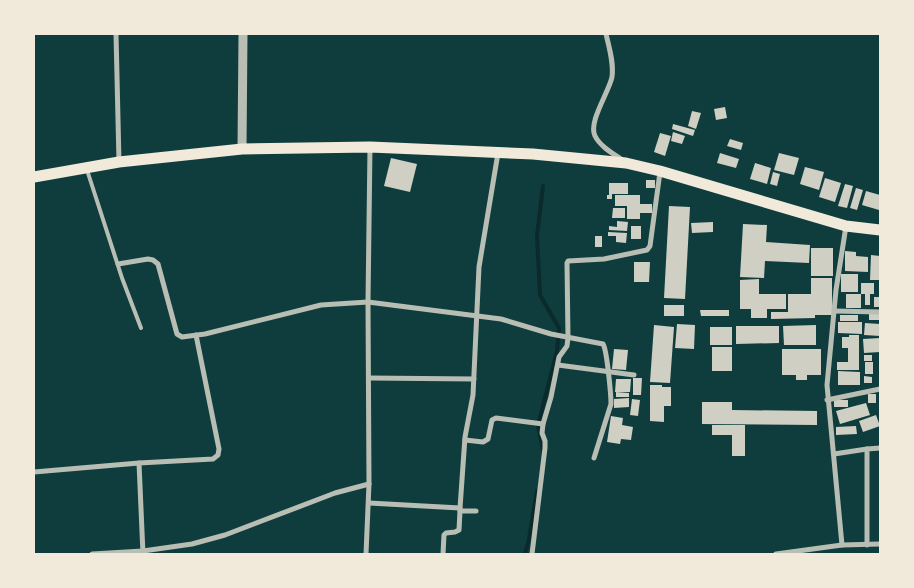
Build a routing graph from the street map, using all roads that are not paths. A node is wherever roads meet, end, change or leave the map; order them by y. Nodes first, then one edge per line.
1 (116, 34) edge
2 (243, 34) edge
3 (606, 34) edge
4 (370, 147) junction
5 (242, 149) junction
6 (498, 152) junction
7 (119, 162) junction
8 (626, 163) junction
9 (86, 168) junction
10 (660, 171) junction
11 (34, 177) edge
12 (846, 226) junction
13 (880, 230) edge
14 (118, 264) junction
15 (368, 302) junction
16 (834, 311) junction
17 (880, 312) edge
18 (476, 315) junction
19 (141, 328) dead end
20 (196, 335) junction
21 (568, 338) junction
22 (558, 365) junction
23 (608, 372) junction
24 (634, 375) dead end
25 (369, 378) junction
26 (474, 379) junction
27 (880, 389) edge
28 (827, 400) junction
29 (543, 424) junction
30 (465, 440) junction
31 (880, 448) edge
32 (867, 449) junction
33 (834, 454) junction
34 (594, 458) dead end
35 (139, 463) junction
36 (34, 472) edge
37 (370, 484) junction
38 (369, 503) junction
39 (460, 509) junction
40 (476, 511) dead end
41 (880, 544) edge
42 (867, 545) junction
43 (842, 546) junction
44 (143, 553) edge
45 (92, 554) edge
46 (366, 554) edge
47 (443, 554) edge
48 (532, 554) edge
49 (776, 554) edge

1 - 7 street
2 - 5 street
3 - 8 street
4 - 5 main road
4 - 6 main road
4 - 15 street
5 - 7 main road
6 - 8 main road
6 - 18 street
7 - 9 main road
8 - 10 main road
9 - 11 main road
9 - 14 lane
10 - 12 main road
10 - 21 street
12 - 13 main road
12 - 16 street
14 - 19 lane
14 - 20 street
15 - 18 street
15 - 20 street
15 - 25 street
16 - 17 street
16 - 28 street
18 - 21 street
18 - 26 street
20 - 35 street
21 - 22 street
21 - 23 street
22 - 23 street
22 - 29 street
23 - 24 street
23 - 34 street
25 - 26 street
25 - 37 street
26 - 30 street
27 - 28 street
28 - 33 street
29 - 30 street
29 - 48 street
30 - 39 street
31 - 32 street
32 - 33 street
32 - 42 street
33 - 43 street
35 - 36 street
35 - 44 street
37 - 38 street
37 - 44 street
38 - 39 street
38 - 46 street
39 - 40 street
39 - 47 street
41 - 42 street
42 - 43 street
43 - 49 street
44 - 45 street

